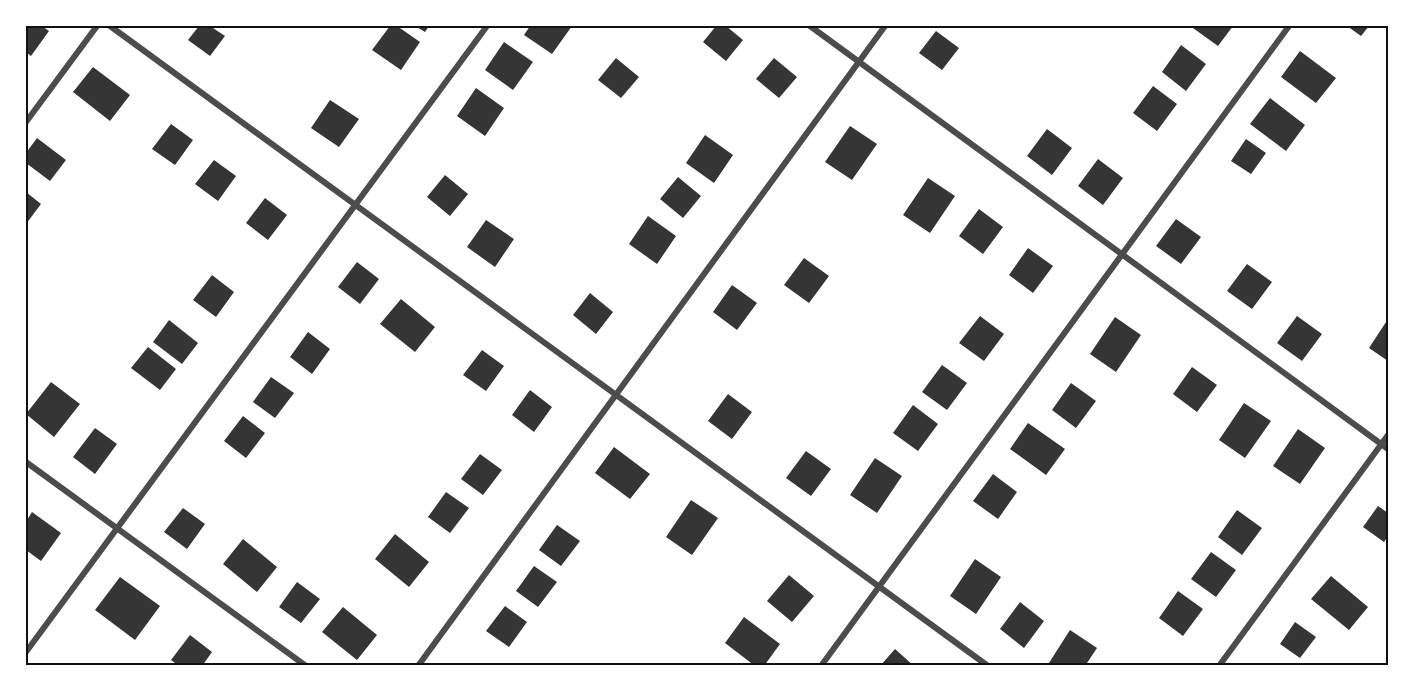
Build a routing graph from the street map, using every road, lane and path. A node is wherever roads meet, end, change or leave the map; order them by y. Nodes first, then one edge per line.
1 (97, 26) edge
2 (110, 26) edge
3 (487, 26) edge
4 (810, 26) edge
5 (885, 26) edge
6 (1289, 26) edge
7 (859, 61) junction
8 (26, 122) edge
9 (355, 204) junction
10 (1122, 254) junction
11 (616, 394) junction
12 (1389, 435) edge
13 (1382, 444) junction
14 (1389, 449) edge
15 (26, 462) edge
16 (117, 528) junction
17 (879, 586) junction
18 (26, 652) edge
19 (306, 666) edge
20 (418, 666) edge
21 (821, 666) edge
22 (988, 666) edge
23 (1219, 666) edge

1 - 8 street
2 - 9 street
3 - 9 street
4 - 7 street
5 - 7 street
6 - 10 street
7 - 10 street
7 - 11 street
9 - 11 street
9 - 16 street
10 - 13 street
10 - 17 street
11 - 17 street
11 - 20 street
12 - 13 street
13 - 14 street
13 - 23 street
15 - 16 street
16 - 18 street
16 - 19 street
17 - 21 street
17 - 22 street

